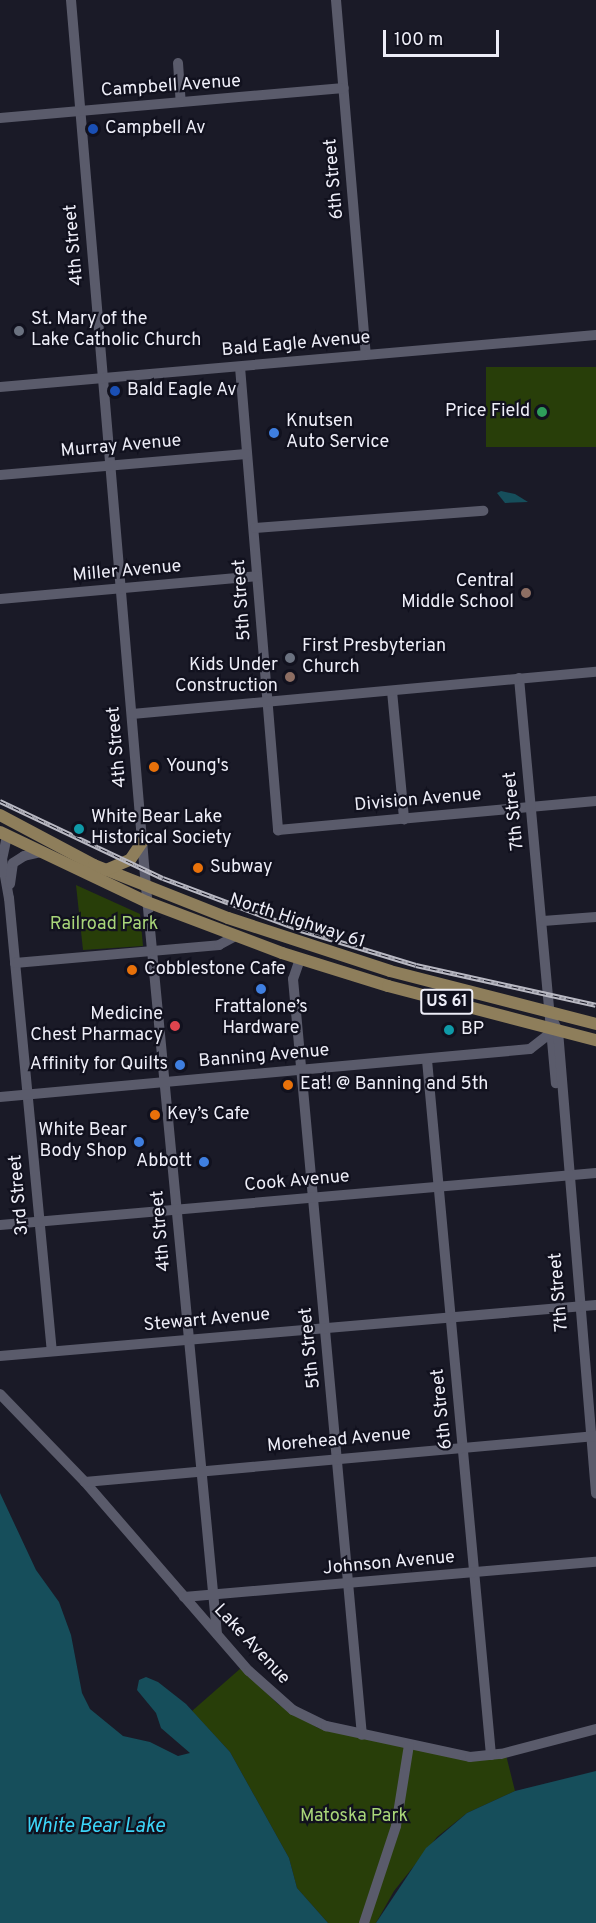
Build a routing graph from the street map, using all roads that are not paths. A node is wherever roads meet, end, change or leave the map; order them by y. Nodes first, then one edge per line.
1 (71, 0) edge
2 (336, 0) edge
3 (178, 63) dead end
4 (344, 88) junction
5 (181, 102) junction
6 (80, 110) junction
7 (0, 118) edge
8 (596, 335) edge
9 (366, 354) junction
10 (240, 367) junction
11 (104, 378) junction
12 (0, 387) edge
13 (246, 454) junction
14 (111, 465) junction
15 (0, 475) edge
16 (483, 511) dead end
17 (255, 528) junction
18 (257, 576) junction
19 (121, 590) junction
20 (0, 599) edge
21 (596, 672) edge
22 (519, 678) junction
23 (392, 691) junction
24 (267, 701) junction
25 (132, 714) junction
26 (596, 801) edge
27 (530, 807) junction
28 (0, 815) edge
29 (404, 819) junction
30 (278, 830) joint
31 (30, 831) junction
32 (4, 834) edge
33 (143, 841) junction
34 (41, 852) junction
35 (106, 870) junction
36 (4, 871) edge
37 (146, 887) junction
38 (4, 893) edge
39 (147, 902) junction
40 (596, 917) edge
41 (543, 921) junction
42 (235, 936) junction
43 (321, 950) junction
44 (152, 952) junction
45 (300, 959) junction
46 (15, 963) junction
47 (549, 1012) junction
48 (596, 1024) edge
49 (552, 1031) junction
50 (596, 1040) edge
51 (531, 1049) junction
52 (426, 1060) junction
53 (552, 1061) junction
54 (302, 1071) junction
55 (165, 1083) junction
56 (560, 1088) junction
57 (28, 1094) junction
58 (0, 1097) edge
59 (596, 1173) edge
60 (567, 1175) junction
61 (439, 1187) junction
62 (314, 1196) junction
63 (176, 1209) junction
64 (39, 1222) junction
65 (0, 1225) edge
66 (596, 1305) edge
67 (578, 1307) junction
68 (451, 1318) junction
69 (325, 1327) junction
70 (188, 1340) junction
71 (52, 1351) junction
72 (0, 1356) edge
73 (0, 1394) edge
74 (593, 1436) edge
75 (464, 1448) junction
76 (338, 1457) junction
77 (200, 1471) junction
78 (85, 1482) junction
79 (596, 1493) edge
80 (596, 1562) edge
81 (476, 1573) junction
82 (349, 1584) junction
83 (213, 1594) junction
84 (184, 1597) junction
85 (217, 1634) junction
86 (596, 1729) edge
87 (362, 1735) junction
88 (409, 1745) junction
89 (491, 1755) junction
90 (364, 1923) edge

1 - 6 street, 4th Street
2 - 4 street, 6th Street
3 - 5 street
4 - 5 street, Campbell Avenue
4 - 9 street, 6th Street
5 - 6 street, Campbell Avenue
6 - 7 street, Campbell Avenue
6 - 11 street, 4th Street
8 - 9 street, Bald Eagle Avenue
9 - 10 street, Bald Eagle Avenue
10 - 11 street, Bald Eagle Avenue
10 - 13 street, 5th Street
11 - 12 street, Bald Eagle Avenue
11 - 14 street, 4th Street
13 - 14 street, Murray Avenue
13 - 17 street, 5th Street
14 - 15 street, Murray Avenue
14 - 19 street, 4th Street
16 - 17 street
17 - 18 street, 5th Street
18 - 19 street, Miller Avenue
18 - 24 street, 5th Street
19 - 20 street, Miller Avenue
19 - 25 street, 4th Street
21 - 22 street
22 - 23 street
22 - 27 street, 7th Street
23 - 24 street
23 - 29 street
24 - 25 street
24 - 30 street, 5th Street
25 - 33 street, 4th Street
26 - 27 street, Division Avenue
27 - 29 street, Division Avenue
27 - 41 street, 7th Street
28 - 31 main road, North Highway 61 / US 61
29 - 30 street, Division Avenue
31 - 32 main road
31 - 35 main road, North Highway 61 / US 61
32 - 34 main road, North Highway 61 / US 61
32 - 36 street, 3rd Street
33 - 35 main road
33 - 37 street, 4th Street
34 - 36 street
34 - 39 main road, North Highway 61 / US 61
35 - 37 main road, North Highway 61 / US 61
36 - 38 street, 3rd Street
37 - 39 street, 4th Street
37 - 43 main road, North Highway 61 / US 61
38 - 46 street, 3rd Street
39 - 42 main road, North Highway 61 / US 61
39 - 44 street, 4th Street
40 - 41 street
41 - 47 street, 7th Street
42 - 44 street
42 - 45 main road, North Highway 61 / US 61
43 - 45 main road
43 - 47 main road, North Highway 61 / US 61
44 - 46 street
44 - 55 street, 4th Street
45 - 49 main road, North Highway 61 / US 61
45 - 54 street, 5th Street
46 - 57 street, 3rd Street
47 - 48 main road, North Highway 61 / US 61
47 - 49 street, 7th Street
49 - 50 main road, North Highway 61 / US 61
49 - 51 street
49 - 53 street, 7th Street
49 - 56 street, 7th Street
51 - 52 street, Banning Avenue
51 - 53 street
52 - 54 street, Banning Avenue
52 - 61 street, 6th Street
53 - 56 street, 7th Street
54 - 55 street, Banning Avenue
54 - 62 street, 5th Street
55 - 57 street, Banning Avenue
55 - 63 street, 4th Street
56 - 60 street, 7th Street
57 - 58 street, Banning Avenue
57 - 64 street, 3rd Street
59 - 60 street, Cook Avenue
60 - 61 street, Cook Avenue
60 - 67 street, 7th Street
61 - 62 street, Cook Avenue
61 - 68 street, 6th Street
62 - 63 street, Cook Avenue
62 - 69 street, 5th Street
63 - 64 street, Cook Avenue
63 - 70 street, 4th Street
64 - 65 street, Cook Avenue
64 - 71 street, 3rd Street
66 - 67 street, Stewart Avenue
67 - 68 street, Stewart Avenue
67 - 74 street, 7th Street
68 - 69 street, Stewart Avenue
68 - 75 street, 6th Street
69 - 70 street, Stewart Avenue
69 - 76 street, 5th Street
70 - 71 street, Stewart Avenue
70 - 77 street, 4th Street
71 - 72 street, Stewart Avenue
73 - 78 street, Lake Avenue
74 - 75 street, Morehead Avenue
74 - 79 street, 7th Street
75 - 76 street, Morehead Avenue
75 - 81 street, 6th Street
76 - 77 street, Morehead Avenue
76 - 82 street, 5th Street
77 - 78 street, Morehead Avenue
77 - 83 street, 4th Street
78 - 84 street, Lake Avenue
80 - 81 street, Johnson Avenue
81 - 82 street, Johnson Avenue
81 - 89 street, 6th Street
82 - 83 street, Johnson Avenue
82 - 87 street, 5th Street
83 - 84 street, Johnson Avenue
83 - 85 street, 4th Street
84 - 85 street, Lake Avenue
85 - 87 street, Lake Avenue
86 - 89 street, Lake Avenue
87 - 88 street, Lake Avenue
88 - 89 street, Lake Avenue
88 - 90 street

